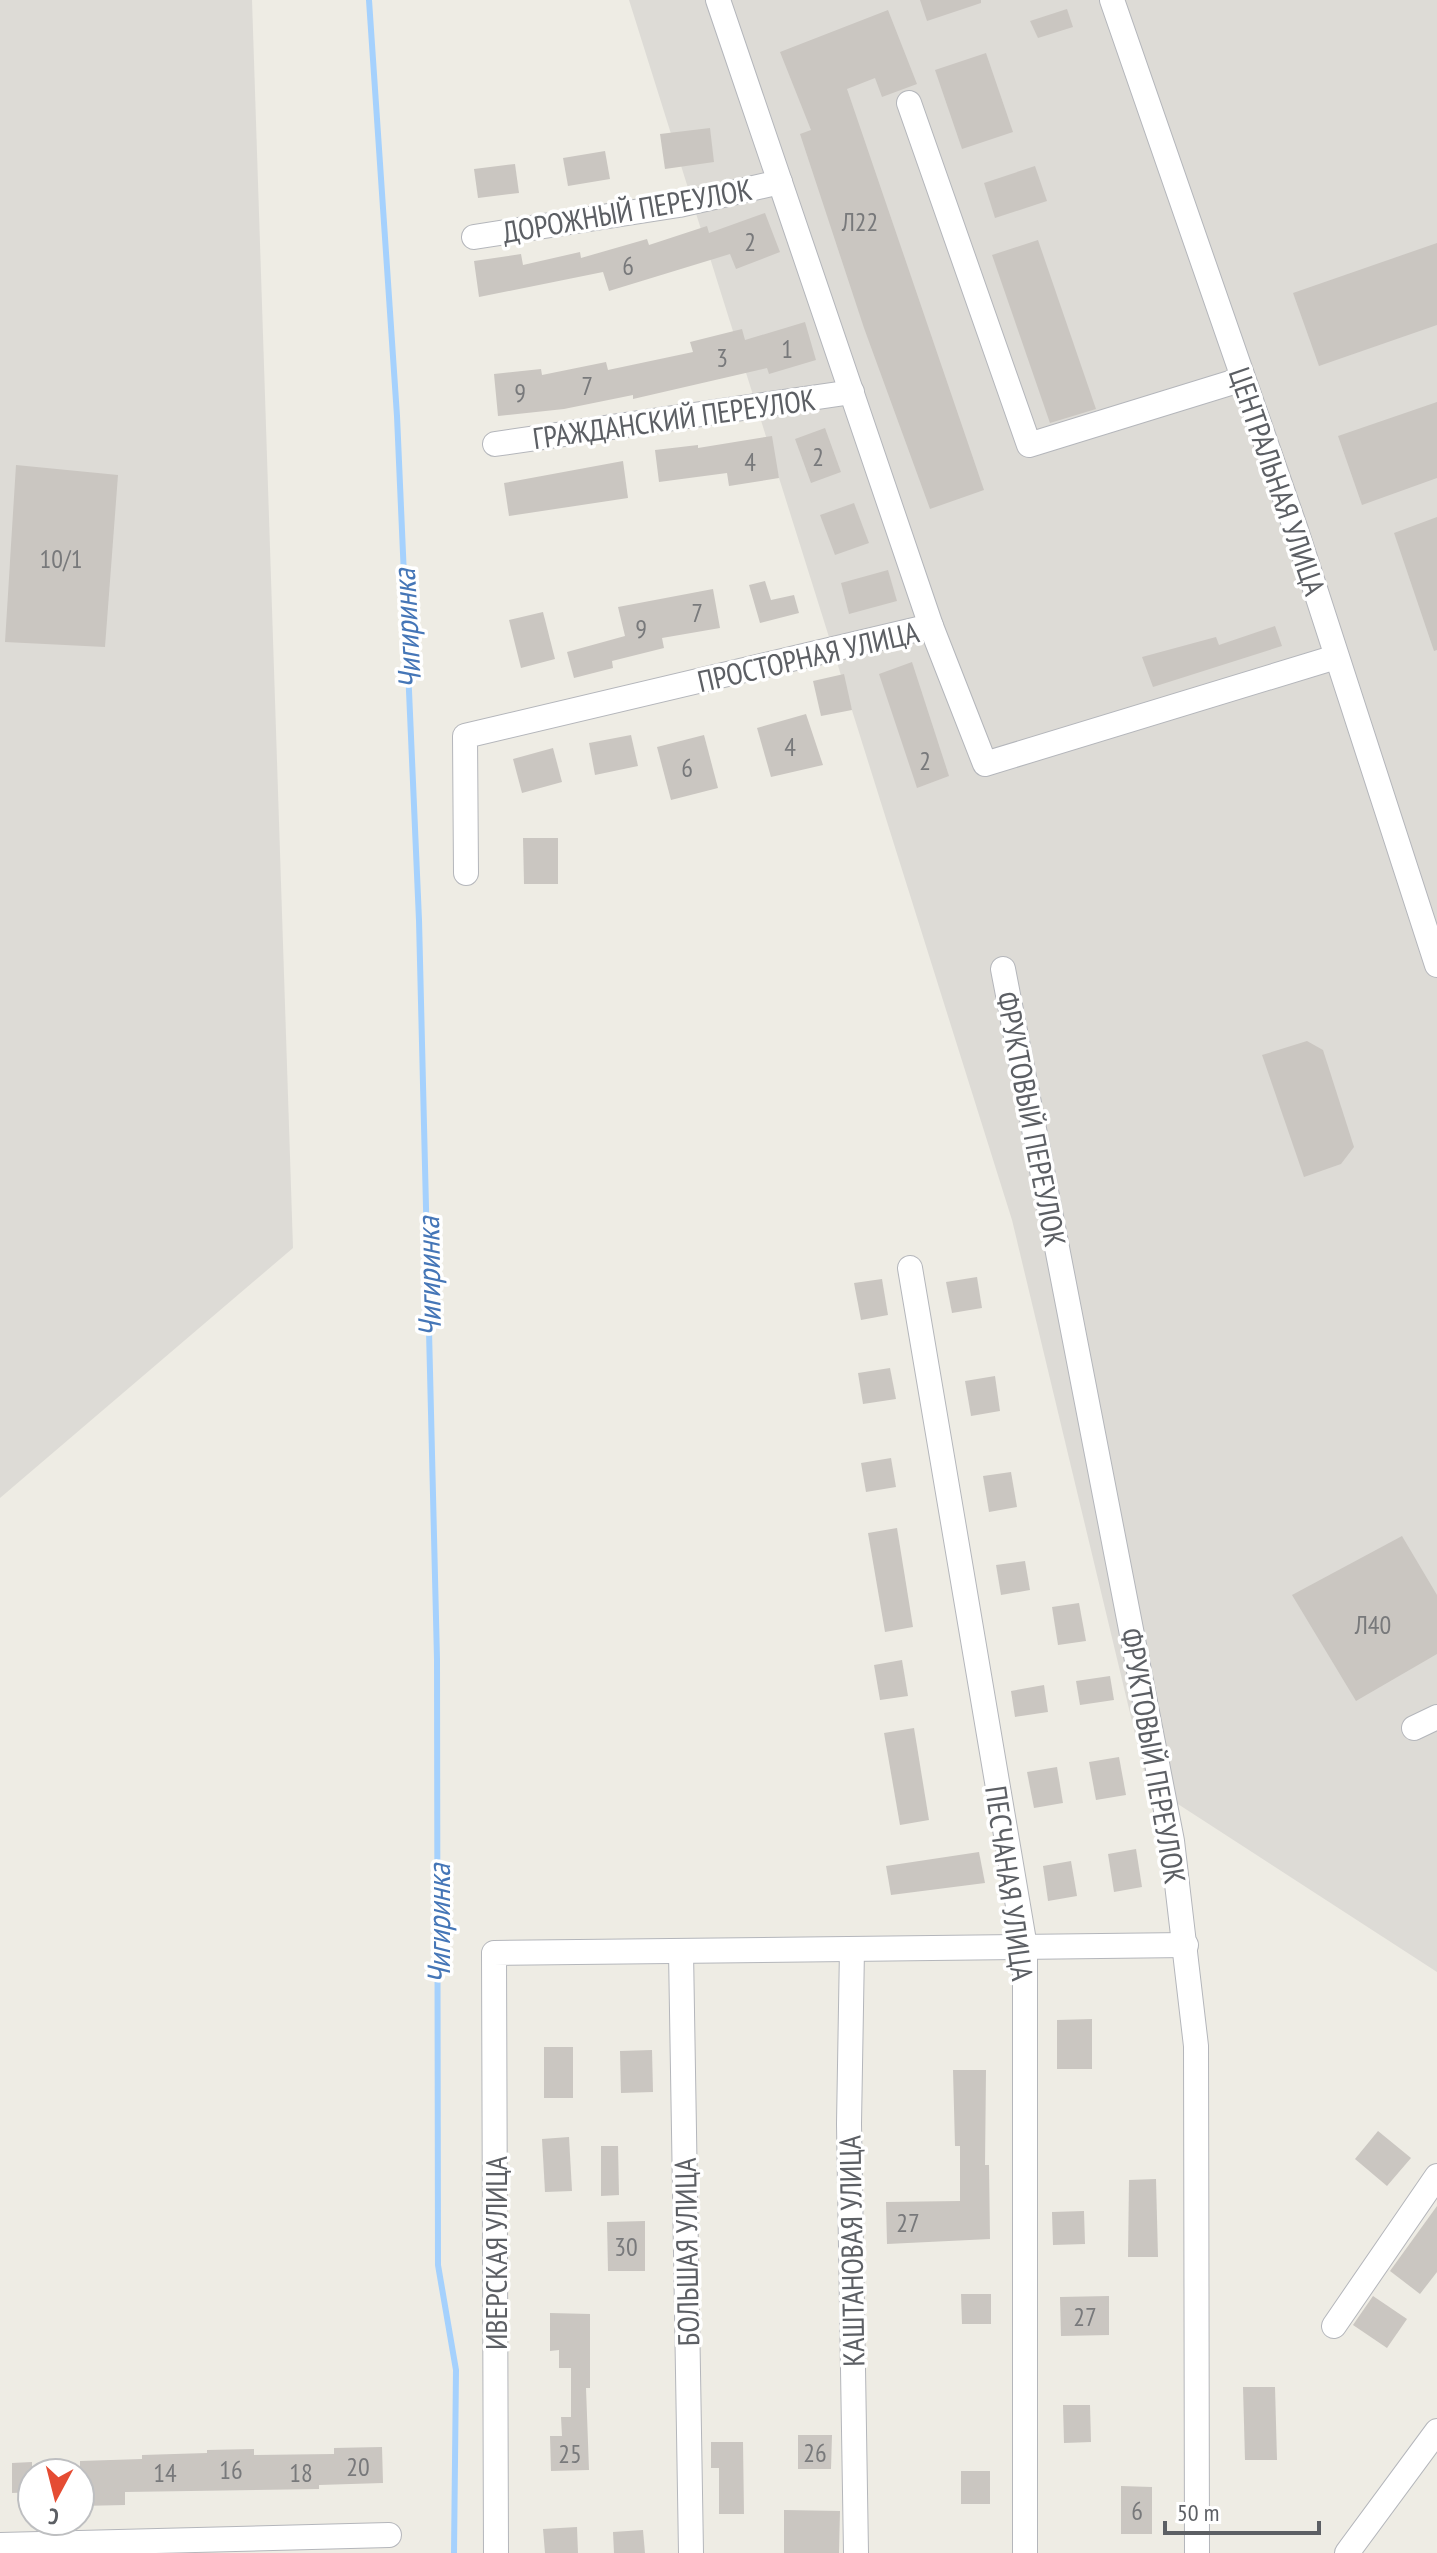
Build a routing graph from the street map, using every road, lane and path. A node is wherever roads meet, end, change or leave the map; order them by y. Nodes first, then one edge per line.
1 (718, 0) edge
2 (1112, 0) edge
3 (909, 103) dead end
4 (780, 182) junction
5 (474, 237) dead end
6 (1243, 379) junction
7 (852, 392) junction
8 (495, 444) dead end
9 (931, 626) junction
10 (1336, 657) junction
11 (466, 873) dead end
12 (1437, 965) edge
13 (1003, 969) dead end
14 (910, 1268) dead end
15 (1437, 1717) edge
16 (1414, 1728) dead end
17 (1186, 1945) junction
18 (1025, 1947) junction
19 (852, 1949) junction
20 (681, 1951) junction
21 (1437, 2176) edge
22 (1334, 2326) dead end
23 (1437, 2431) edge
24 (389, 2535) dead end
25 (0, 2545) edge
26 (496, 2553) edge
27 (691, 2553) edge
28 (856, 2553) edge
29 (1025, 2553) edge
30 (1197, 2553) edge
31 (1347, 2553) edge

1 - 4 street
2 - 6 street, ЦЕНТРАЛЬНАЯ УЛИЦА
3 - 6 street
4 - 5 street, ДОРОЖНЫЙ ПЕРЕУЛОК
4 - 7 street
6 - 10 street, ЦЕНТРАЛЬНАЯ УЛИЦА
7 - 8 street, ГРАЖДАНСКИЙ ПЕРЕУЛОК
7 - 9 street
9 - 10 street, ПРОСТОРНАЯ УЛИЦА
9 - 11 street, ПРОСТОРНАЯ УЛИЦА
10 - 12 street, ЦЕНТРАЛЬНАЯ УЛИЦА
13 - 17 street, ФРУКТОВЫЙ ПЕРЕУЛОК
14 - 18 street, ПЕСЧАНАЯ УЛИЦА
15 - 16 street
17 - 18 street
17 - 30 street, ФРУКТОВЫЙ ПЕРЕУЛОК
18 - 19 street
18 - 29 street, ПЕСЧАНАЯ УЛИЦА
19 - 20 street
19 - 28 street, КАШТАНОВАЯ УЛИЦА
20 - 26 street, ИВЕРСКАЯ УЛИЦА
20 - 27 street, БОЛЬШАЯ УЛИЦА
21 - 22 street
23 - 31 street
24 - 25 street

